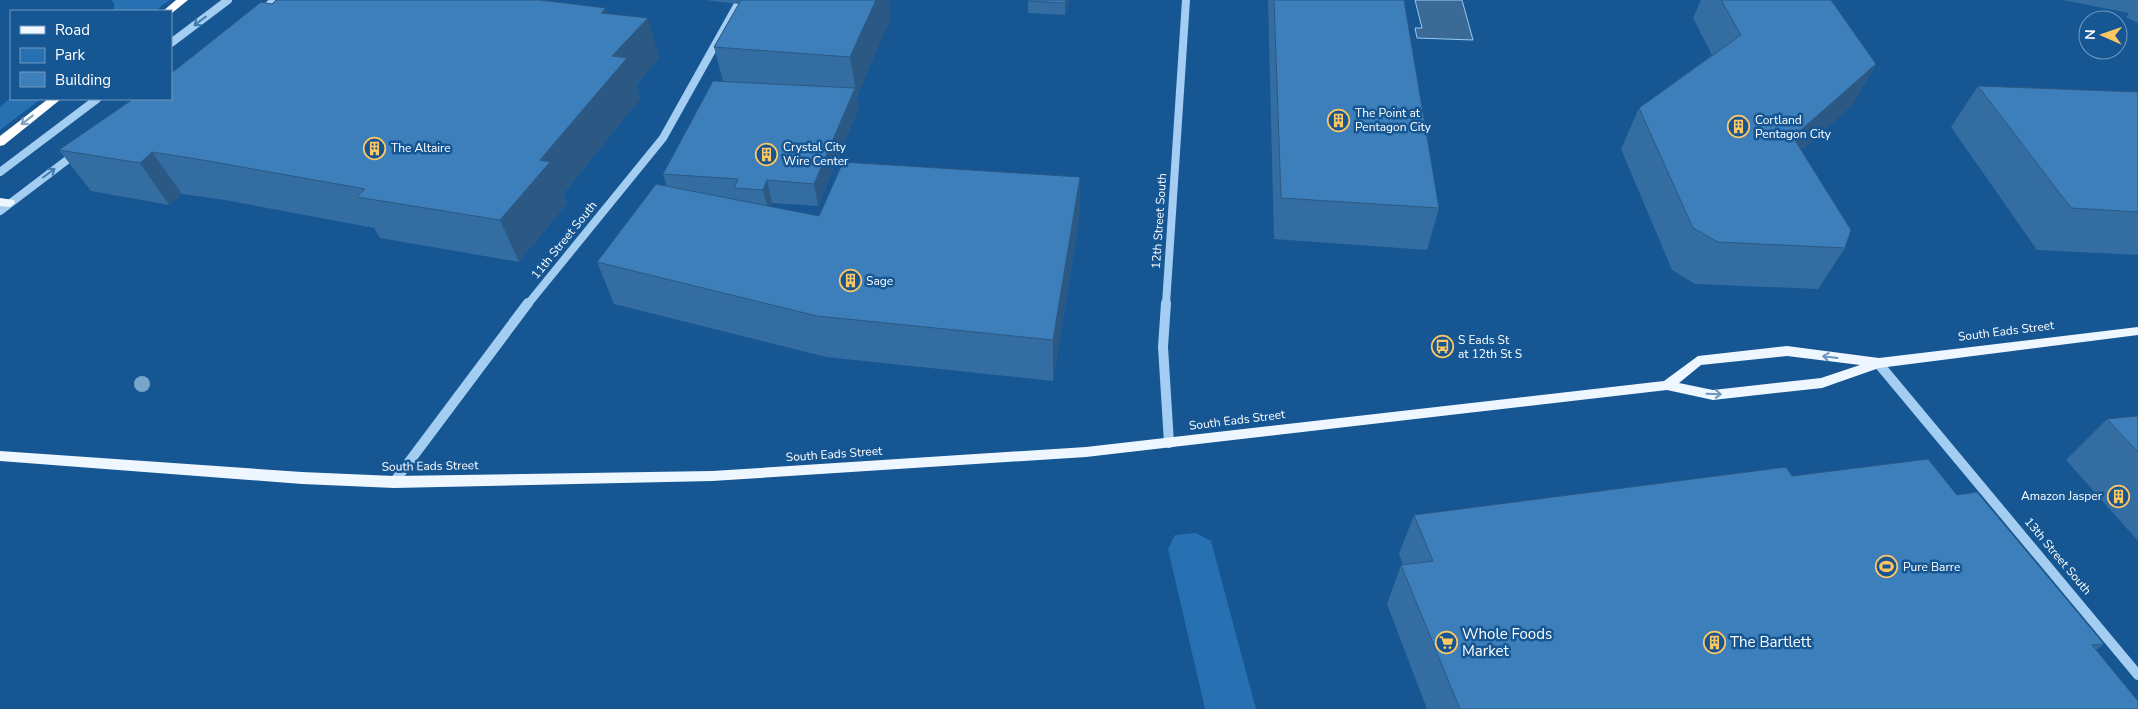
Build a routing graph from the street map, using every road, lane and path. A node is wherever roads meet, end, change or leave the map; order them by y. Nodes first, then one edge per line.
1 (183, 0) edge
2 (228, 0) edge
3 (275, 0) edge
4 (1186, 0) edge
5 (738, 4) edge
6 (169, 10) edge
7 (253, 17) edge
8 (172, 42) edge
9 (54, 100) edge
10 (96, 100) edge
11 (0, 142) edge
12 (78, 151) edge
13 (0, 172) edge
14 (5, 202) edge
15 (0, 211) edge
16 (2138, 331) edge
17 (1878, 363) junction
18 (1667, 385) junction
19 (1169, 443) junction
20 (0, 456) edge
21 (394, 482) junction
22 (2138, 675) edge

1 - 6 highway
2 -> 8 street
3 - 7 street
4 - 19 street, 12th Street South
5 - 21 street, 11th Street South
9 -> 11 highway
10 - 13 street
14 -> 12 street
14 - 15 street
16 - 17 main road, South Eads Street
18 -> 17 main road, South Eads Street
17 -> 18 main road, South Eads Street
17 - 22 street, 13th Street South
18 - 19 main road, South Eads Street
19 - 21 main road, South Eads Street
20 - 21 main road, South Eads Street

